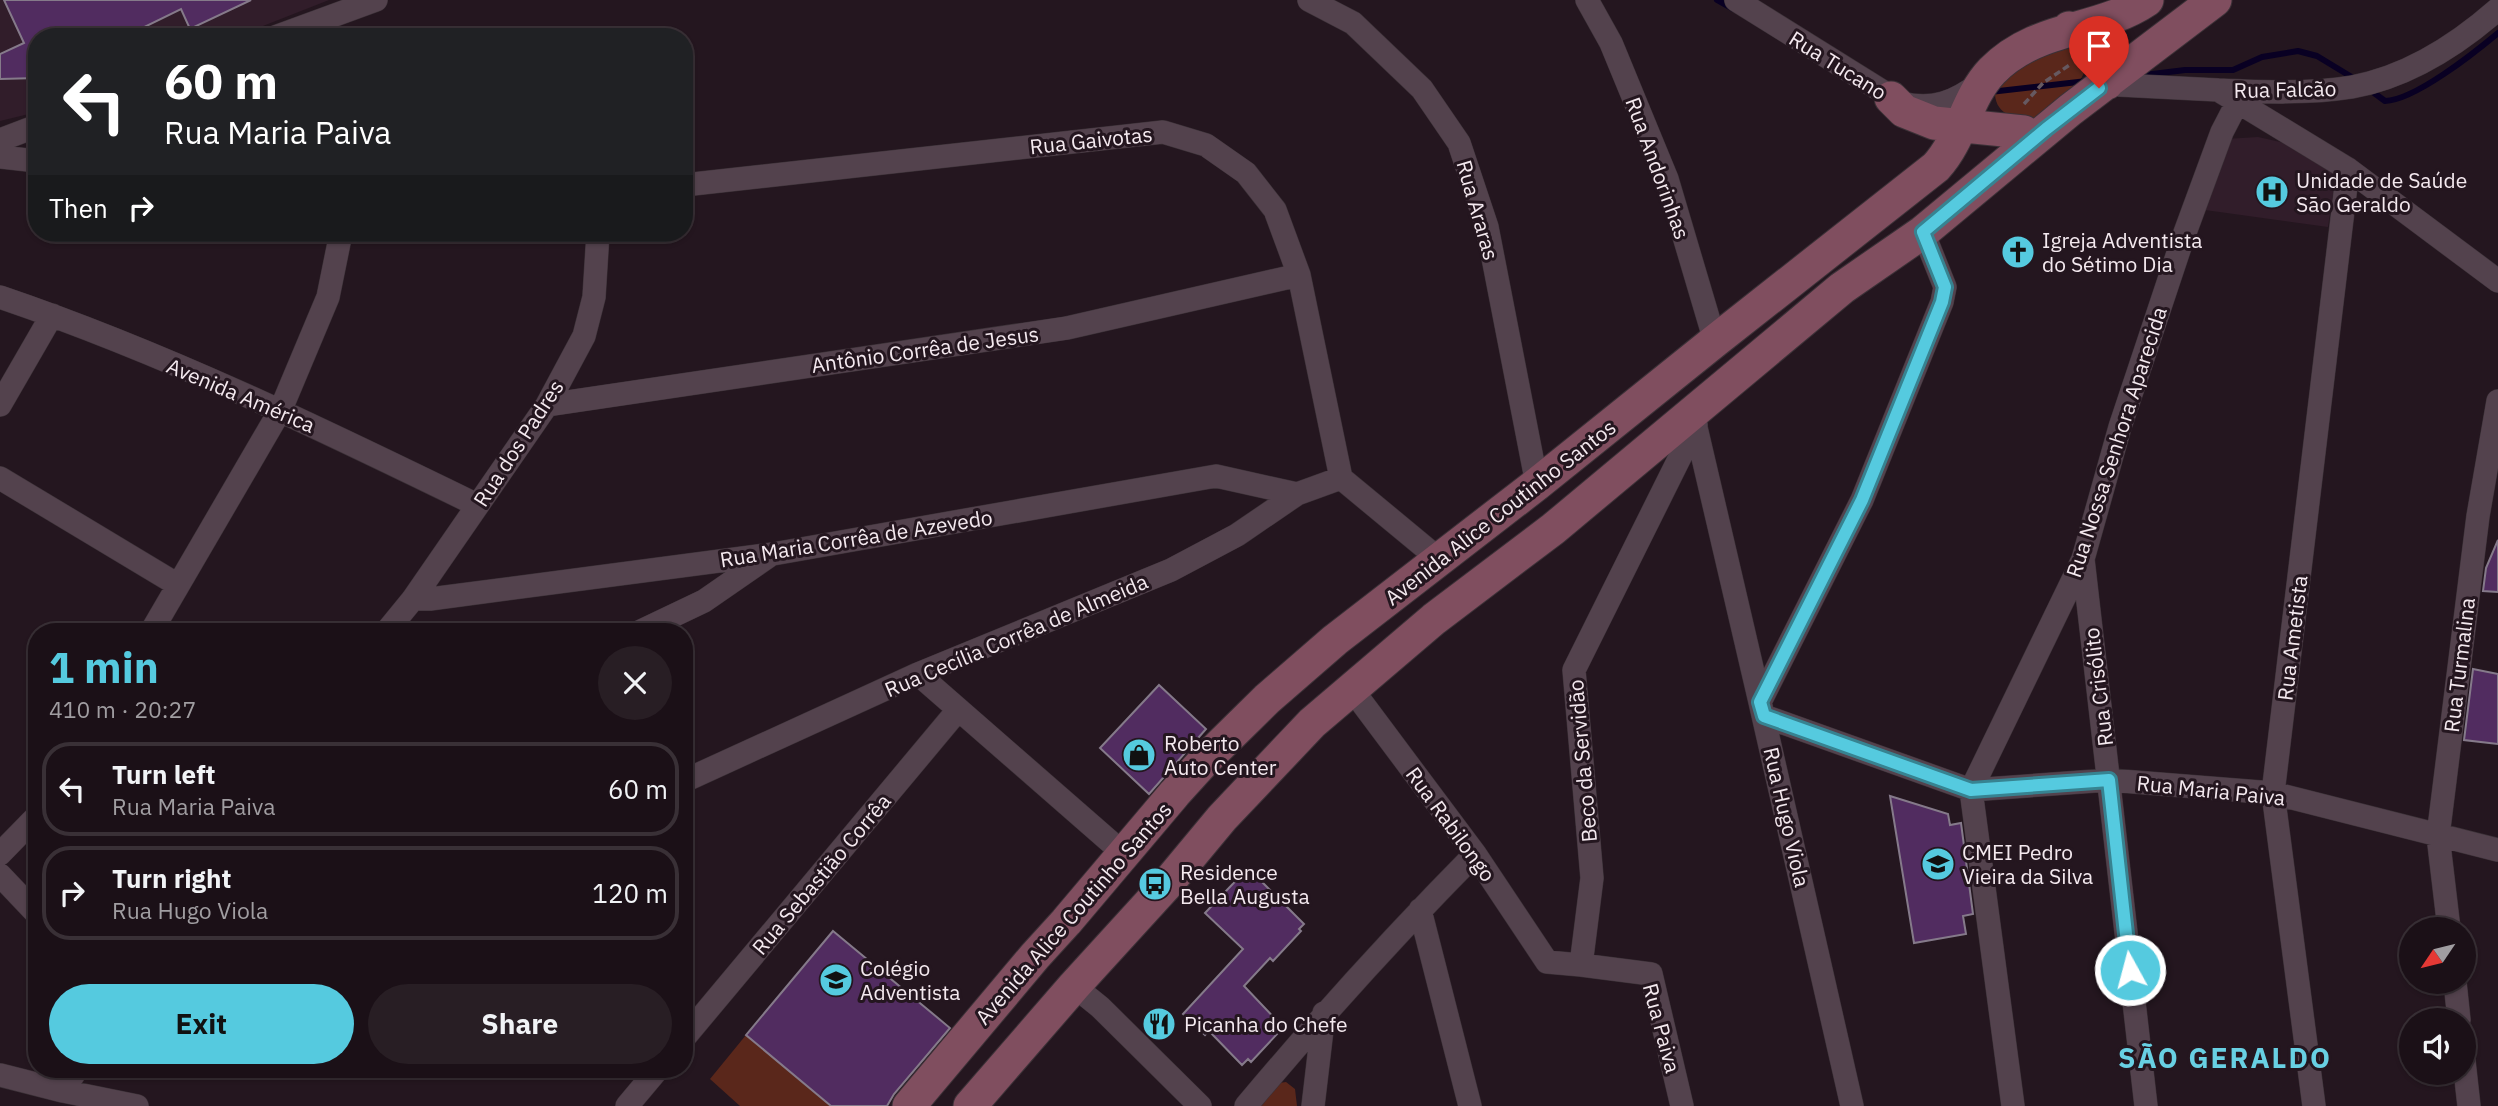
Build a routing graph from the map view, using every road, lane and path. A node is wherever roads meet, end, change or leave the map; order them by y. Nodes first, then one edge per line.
1 (376, 0) edge
2 (1309, 0) edge
3 (1587, 0) edge
4 (1736, 0) edge
5 (2145, 0) edge
6 (2215, 0) edge
7 (2498, 9) edge
8 (298, 28) edge
9 (2068, 28) junction
10 (1983, 81) junction
11 (2107, 83) junction
12 (2218, 90) junction
13 (2237, 103) junction
14 (1901, 107) junction
15 (1962, 126) junction
16 (28, 129) edge
17 (2030, 134) junction
18 (0, 140) edge
19 (0, 157) edge
20 (28, 160) edge
21 (1936, 167) junction
22 (2348, 169) junction
23 (693, 184) edge
24 (1923, 232) junction
25 (339, 242) edge
26 (597, 242) edge
27 (1299, 275) junction
28 (2498, 281) edge
29 (0, 297) edge
30 (52, 315) junction
31 (1715, 341) junction
32 (2498, 401) edge
33 (0, 405) edge
34 (547, 405) junction
35 (281, 409) junction
36 (1694, 419) junction
37 (0, 478) edge
38 (1341, 478) junction
39 (1537, 484) junction
40 (1297, 494) junction
41 (477, 505) junction
42 (773, 554) junction
43 (2083, 559) junction
44 (1440, 560) junction
45 (178, 585) junction
46 (412, 599) junction
47 (156, 623) edge
48 (393, 623) edge
49 (658, 623) edge
50 (919, 674) junction
51 (1351, 688) junction
52 (1762, 709) junction
53 (958, 710) junction
54 (693, 777) edge
55 (2109, 780) junction
56 (1971, 790) junction
57 (2273, 793) junction
58 (28, 826) edge
59 (2438, 836) junction
60 (2498, 850) edge
61 (1123, 853) junction
62 (0, 854) edge
63 (1475, 855) junction
64 (0, 875) edge
65 (28, 905) edge
66 (1420, 910) junction
67 (2448, 917) edge
68 (1581, 965) junction
69 (1074, 986) junction
70 (1324, 1013) junction
71 (693, 1027) edge
72 (0, 1075) edge
73 (71, 1078) edge
74 (650, 1078) edge
75 (2467, 1085) edge
76 (63, 1091) junction
77 (137, 1106) edge
78 (627, 1106) edge
79 (909, 1106) edge
80 (970, 1106) edge
81 (1200, 1106) edge
82 (1246, 1106) edge
83 (1313, 1106) edge
84 (1470, 1106) edge
85 (1682, 1106) edge
86 (1852, 1106) edge
87 (2013, 1106) edge
88 (2146, 1106) edge
89 (2314, 1106) edge
90 (2469, 1106) edge

1 - 8 street
2 - 39 street, Rua Araras
3 - 31 street, Rua Andorinhas
4 - 14 street, Rua Tucano
5 - 9 main road, Avenida Alice Coutinho Santos
6 - 11 main road, Avenida Alice Coutinho Santos
7 - 12 street, Rua Falcão
9 - 10 main road, Avenida Alice Coutinho Santos
9 - 11 main road
10 - 14 street, Rua Tucano
10 - 15 main road, Avenida Alice Coutinho Santos
10 - 17 main road
11 - 12 street, Rua Falcão
11 - 17 main road, Avenida Alice Coutinho Santos
12 - 13 street, Rua Falcão
13 - 22 street, Rua Falcão
13 - 43 street, Rua Nossa Senhora Aparecida
14 - 15 main road
14 - 21 main road
15 - 17 main road
15 - 21 main road, Avenida Alice Coutinho Santos
16 - 18 street
17 - 24 main road, Avenida Alice Coutinho Santos
19 - 20 street
21 - 31 main road, Avenida Alice Coutinho Santos
22 - 28 street, Rua Falcão
22 - 57 street, Rua Ametista
23 - 27 street, Rua Gaivotas
24 - 36 main road, Avenida Alice Coutinho Santos
24 - 52 street
25 - 35 street
26 - 34 street, Rua dos Padres
27 - 34 street, Antônio Corrêa de Jesus
27 - 38 street, Rua Gaivotas
29 - 30 street, Avenida América
30 - 33 street
30 - 35 street, Avenida América
31 - 39 main road, Avenida Alice Coutinho Santos
32 - 59 street, Rua Turmalina
34 - 41 street, Rua dos Padres
35 - 41 street, Avenida América
35 - 45 street
36 - 51 main road, Avenida Alice Coutinho Santos
36 - 52 street
36 - 68 street, Beco da Servidão
37 - 45 street
38 - 40 street, Rua Cecília Corrêa de Almeida
38 - 44 street
39 - 44 main road, Avenida Alice Coutinho Santos
40 - 42 street, Rua Maria Corrêa de Azevedo
40 - 50 street, Rua Cecília Corrêa de Almeida
41 - 46 street, Rua dos Padres
42 - 46 street, Rua Maria Corrêa de Azevedo
42 - 49 street
43 - 55 street, Rua Crisólito
43 - 56 street, Rua Nossa Senhora Aparecida
44 - 61 main road, Avenida Alice Coutinho Santos
45 - 47 street
46 - 48 street, Rua dos Padres
50 - 53 street
50 - 54 street, Rua Cecília Corrêa de Almeida
51 - 63 street, Rua Rabilongo
51 - 69 main road, Avenida Alice Coutinho Santos
52 - 56 street, Rua Maria Paiva
52 - 86 street, Rua Hugo Viola
53 - 61 street
53 - 71 street, Rua Sebastião Corrêa
55 - 56 street, Rua Maria Paiva
55 - 57 street, Rua Maria Paiva
55 - 88 street, Rua Crisólito
56 - 87 street
57 - 59 street, Rua Maria Paiva
57 - 89 street, Rua Ametista
58 - 62 street
59 - 60 street, Rua Maria Paiva
59 - 67 street, Rua Turmalina
61 - 79 main road, Avenida Alice Coutinho Santos
63 - 66 street
63 - 68 street, Rua Rabilongo
64 - 65 street
66 - 70 street
66 - 84 street
68 - 85 street, Rua Paiva
69 - 80 main road, Avenida Alice Coutinho Santos
69 - 81 street
70 - 82 street
70 - 83 street
72 - 76 street
73 - 76 street
74 - 78 street
75 - 90 street
76 - 77 street

